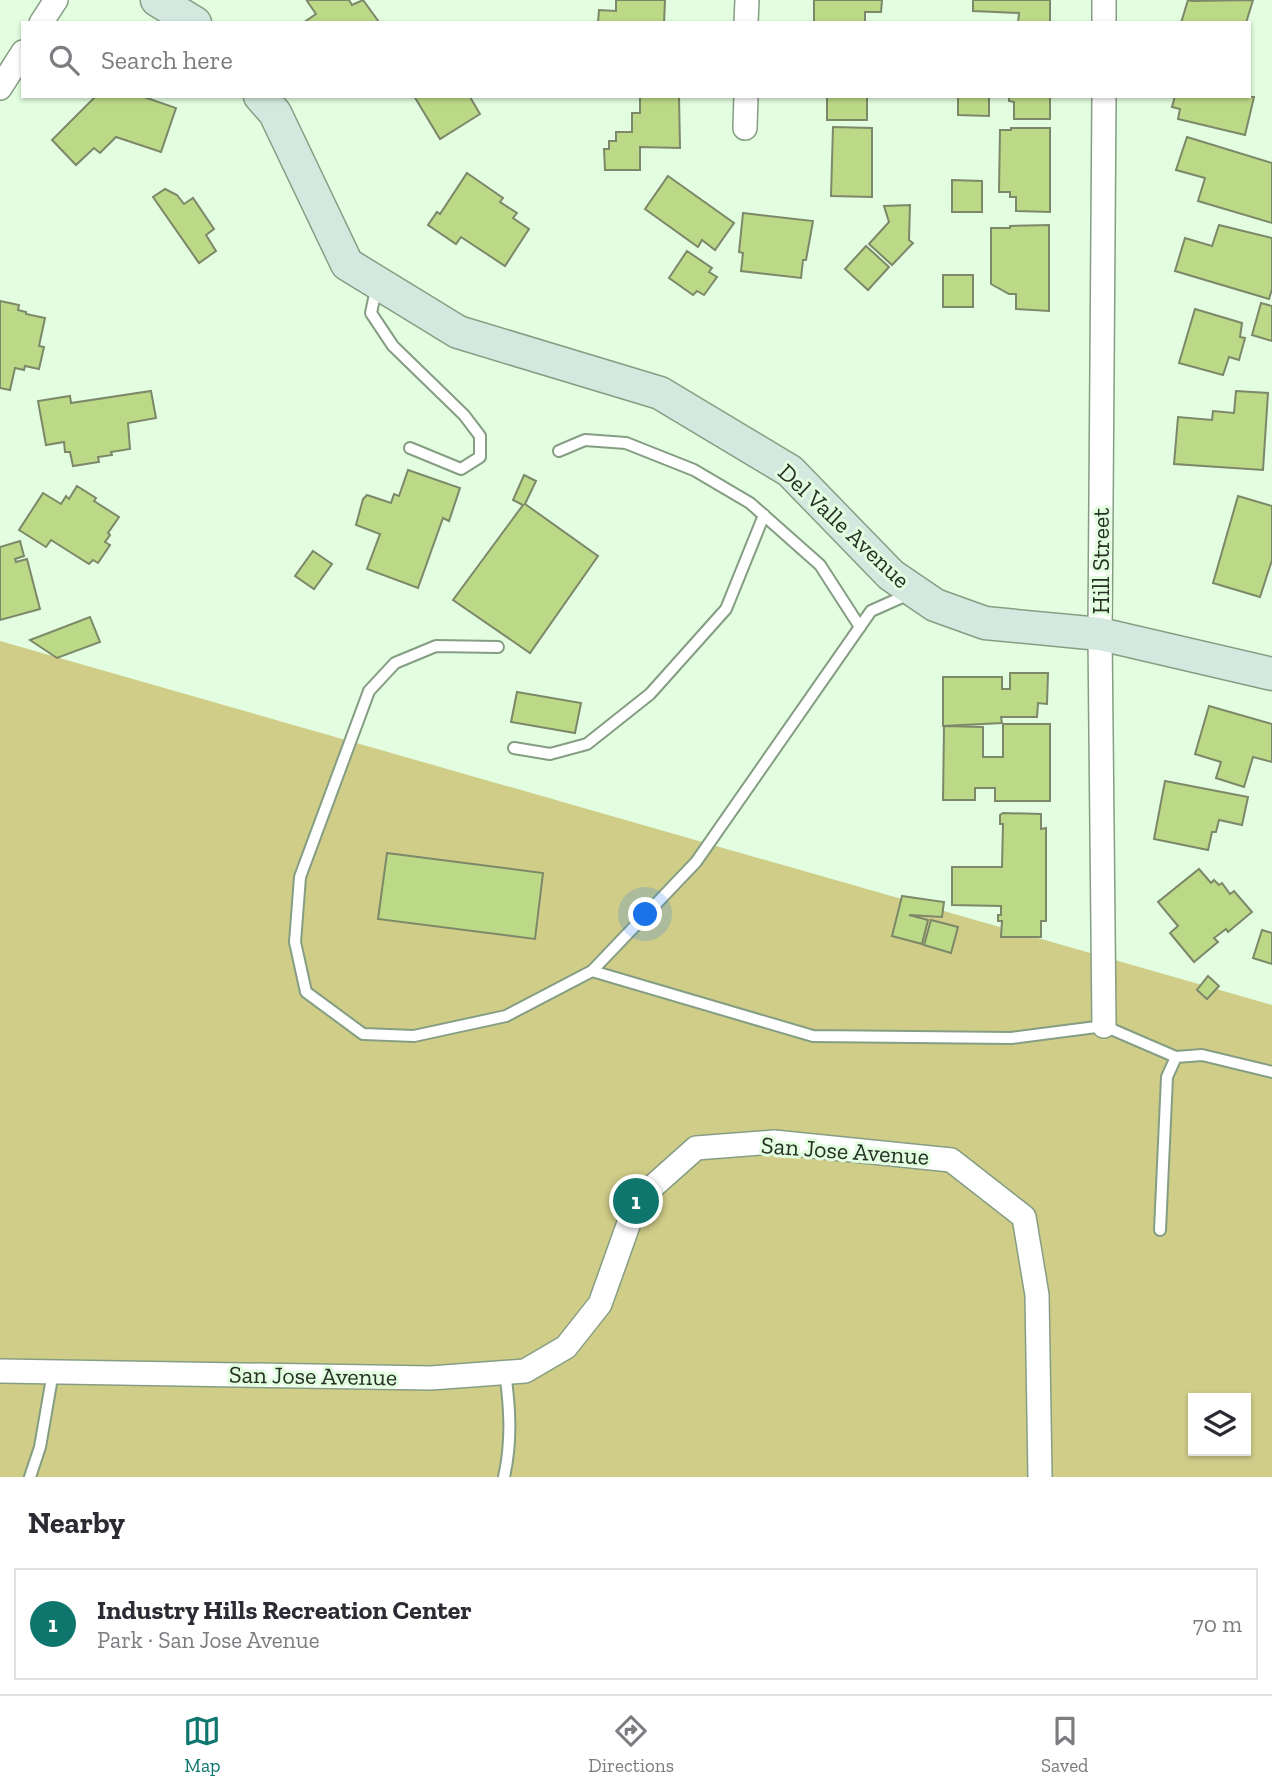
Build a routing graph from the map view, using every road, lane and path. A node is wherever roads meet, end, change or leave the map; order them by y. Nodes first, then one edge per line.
1 (55, 0) edge
2 (157, 0) edge
3 (747, 0) edge
4 (1104, 0) edge
5 (42, 21) edge
6 (192, 21) edge
7 (746, 21) edge
8 (1104, 21) edge
9 (21, 55) edge
10 (0, 88) edge
11 (262, 98) edge
12 (746, 98) edge
13 (1104, 98) edge
14 (745, 128) dead end
15 (377, 282) junction
16 (410, 448) dead end
17 (559, 451) dead end
18 (764, 515) junction
19 (915, 591) junction
20 (860, 627) junction
21 (1100, 634) junction
22 (498, 647) dead end
23 (1272, 674) edge
24 (514, 748) dead end
25 (592, 971) junction
26 (1104, 1026) junction
27 (1175, 1057) junction
28 (1272, 1073) edge
29 (1160, 1230) dead end
30 (0, 1371) edge
31 (53, 1372) junction
32 (505, 1372) junction
33 (30, 1477) edge
34 (505, 1477) edge
35 (1040, 1477) edge

1 - 5 street
2 - 6 street
3 - 7 street
4 - 8 street
9 - 10 street
11 - 15 street, Del Valle Avenue
12 - 14 street
13 - 21 street, Hill Street
15 - 16 lane
15 - 19 street, Del Valle Avenue
17 - 18 lane
18 - 20 lane
18 - 24 lane
19 - 20 lane
19 - 21 street, Del Valle Avenue
20 - 25 lane
21 - 23 street, Del Valle Avenue
21 - 26 street, Hill Street
22 - 25 lane
25 - 26 lane
26 - 27 lane
27 - 28 lane
27 - 29 lane
30 - 31 street, San Jose Avenue
31 - 32 street, San Jose Avenue
31 - 33 lane
32 - 34 lane
32 - 35 street, San Jose Avenue

